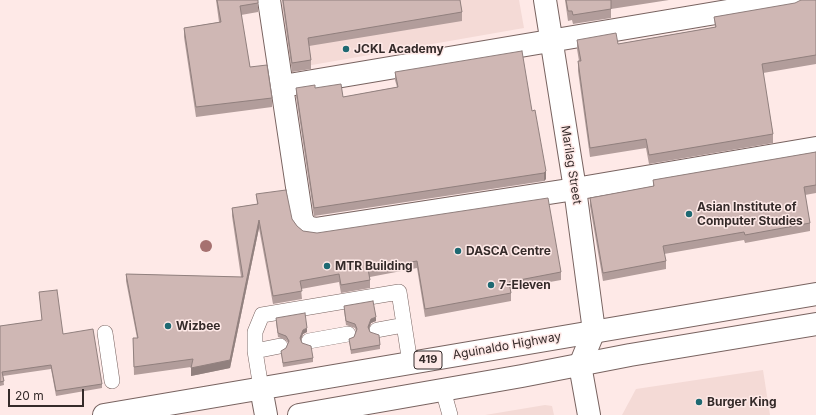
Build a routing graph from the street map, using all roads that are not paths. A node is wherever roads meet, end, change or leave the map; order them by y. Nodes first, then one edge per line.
1 (269, 0) edge
2 (545, 0) edge
3 (793, 0) edge
4 (551, 42) junction
5 (283, 86) junction
6 (816, 148) edge
7 (575, 189) junction
8 (816, 294) edge
9 (816, 324) edge
10 (404, 325) junction
11 (377, 330) dead end
12 (594, 331) junction
13 (106, 333) dead end
14 (348, 334) dead end
15 (309, 341) dead end
16 (280, 346) dead end
17 (255, 351) junction
18 (410, 362) junction
19 (580, 365) junction
20 (112, 381) dead end
21 (261, 388) junction
22 (444, 390) junction
23 (372, 409) edge
24 (104, 415) edge
25 (266, 415) edge
26 (299, 415) edge
27 (450, 415) edge
28 (589, 415) edge

1 - 5 main road
2 - 4 main road, Marilag Street
3 - 4 main road
4 - 5 main road
4 - 7 main road, Marilag Street
5 - 7 main road
6 - 7 main road
7 - 12 main road, Marilag Street
8 - 12 main road, Aguinaldo Highway / 419
9 - 19 main road
10 - 11 lane
10 - 17 lane
10 - 18 lane
12 - 18 main road, Aguinaldo Highway / 419
12 - 19 main road
13 - 20 lane
14 - 15 lane
16 - 17 lane
17 - 21 lane
18 - 21 main road, Aguinaldo Highway / 419
19 - 22 main road
19 - 28 main road
21 - 24 main road, Aguinaldo Highway / 419
21 - 25 main road
22 - 23 main road
22 - 27 lane
23 - 26 main road

